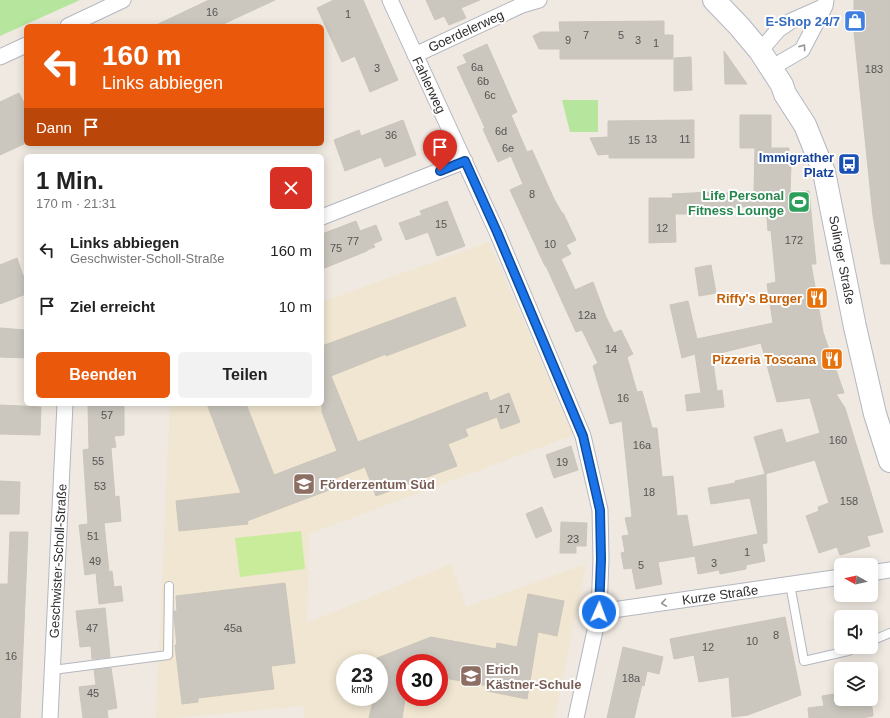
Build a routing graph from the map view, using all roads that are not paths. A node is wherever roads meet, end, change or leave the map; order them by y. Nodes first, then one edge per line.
1 (123, 0) edge
2 (390, 0) edge
3 (539, 0) edge
4 (714, 0) edge
5 (825, 3) edge
6 (72, 24) edge
7 (24, 46) edge
8 (415, 55) junction
9 (0, 57) edge
10 (766, 60) junction
11 (465, 161) junction
12 (324, 216) edge
13 (65, 406) edge
14 (890, 461) edge
15 (890, 570) edge
16 (878, 572) edge
17 (834, 578) edge
18 (790, 584) junction
19 (169, 586) dead end
20 (599, 612) junction
21 (890, 633) edge
22 (878, 638) edge
23 (835, 654) edge
24 (53, 670) junction
25 (50, 718) edge
26 (576, 718) edge

1 - 6 street
2 - 8 street, Fahlerweg
3 - 8 street, Goerdelerweg
4 - 10 main road, Solinger Straße
5 - 10 street
10 -> 5 street
7 - 9 street
8 - 11 street, Fahlerweg
10 - 14 main road, Solinger Straße
11 - 12 street
11 - 20 street, Fahlerweg
13 - 24 street, Geschwister-Scholl-Straße
15 - 16 street
17 - 18 street, Kurze Straße
18 -> 20 street, Kurze Straße
18 - 23 lane
19 - 24 lane
20 - 26 street, Fahlerweg
21 - 22 lane
24 - 25 street, Geschwister-Scholl-Straße

